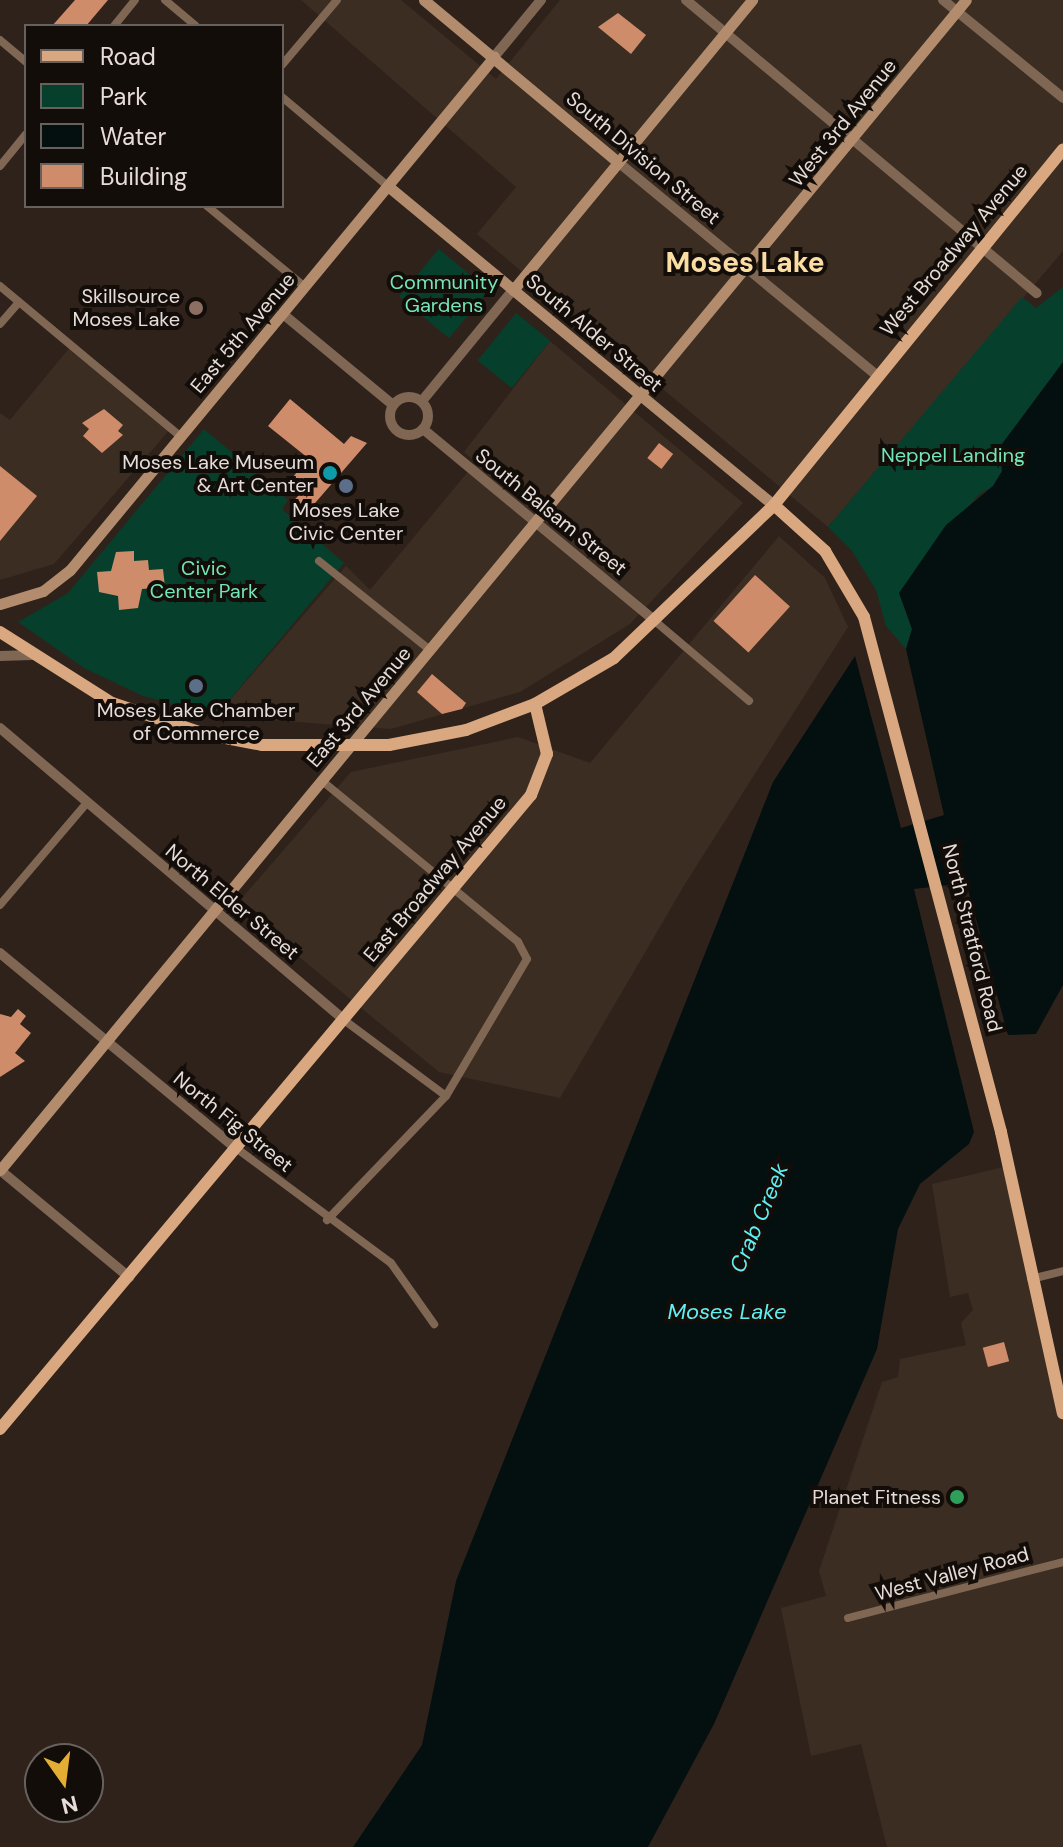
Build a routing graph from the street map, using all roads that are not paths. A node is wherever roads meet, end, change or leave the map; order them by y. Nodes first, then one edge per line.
1 (135, 0) edge
2 (165, 0) edge
3 (337, 0) edge
4 (424, 0) edge
5 (541, 0) edge
6 (686, 0) edge
7 (752, 0) edge
8 (943, 0) edge
9 (966, 0) edge
10 (957, 11) junction
11 (116, 24) edge
12 (194, 24) edge
13 (725, 32) junction
14 (0, 40) edge
15 (494, 57) junction
16 (24, 60) edge
17 (284, 63) edge
18 (1063, 98) edge
19 (284, 99) edge
20 (24, 136) edge
21 (853, 140) junction
22 (1063, 150) edge
23 (618, 162) junction
24 (0, 166) edge
25 (389, 187) junction
26 (209, 208) edge
27 (982, 248) junction
28 (747, 268) junction
29 (0, 286) edge
30 (305, 287) junction
31 (513, 290) junction
32 (1037, 293) dead end
33 (19, 302) junction
34 (283, 314) junction
35 (0, 324) edge
36 (876, 375) junction
37 (641, 395) junction
38 (422, 401) junction
39 (393, 405) junction
40 (423, 429) junction
41 (181, 437) junction
42 (774, 505) junction
43 (535, 522) junction
44 (319, 561) dead end
45 (0, 604) edge
46 (656, 622) junction
47 (0, 632) edge
48 (430, 650) junction
49 (32, 655) junction
50 (0, 656) edge
51 (749, 701) dead end
52 (535, 704) junction
53 (0, 728) edge
54 (349, 747) junction
55 (321, 780) junction
56 (86, 804) junction
57 (451, 887) junction
58 (0, 905) edge
59 (215, 911) junction
60 (0, 953) edge
61 (344, 1020) junction
62 (105, 1041) junction
63 (446, 1096) junction
64 (236, 1148) junction
65 (0, 1170) edge
66 (327, 1220) junction
67 (1063, 1271) edge
68 (129, 1277) junction
69 (1031, 1279) junction
70 (434, 1324) dead end
71 (1063, 1413) edge
72 (0, 1429) edge
73 (1063, 1562) edge
74 (848, 1618) dead end

1 - 11 street
2 - 12 street
3 - 17 street
4 - 15 main road, South Division Street
5 - 15 street
6 - 13 street
7 - 13 main road
8 - 10 street
9 - 10 main road, West 3rd Avenue
10 - 18 street
10 - 21 main road, West 3rd Avenue
13 - 21 street
13 - 23 main road
14 - 16 street
15 - 23 main road, South Division Street
15 - 25 main road, East 5th Avenue
19 - 25 street, South Alder Street
20 - 24 street
21 - 27 street
21 - 28 main road, West 3rd Avenue
22 - 27 main road, West Broadway Avenue
23 - 28 street, South Division Street
23 - 31 main road
25 - 30 main road, East 5th Avenue
25 - 31 main road, South Alder Street
26 - 30 street
27 - 32 street
27 - 36 main road, West Broadway Avenue
28 - 36 street, South Division Street
28 - 37 main road, East 3rd Avenue
29 - 33 street
30 - 34 main road, East 5th Avenue
31 - 37 main road, South Alder Street
31 - 38 street
33 - 35 street
33 - 41 street
34 - 39 street, South Balsam Street
34 - 41 main road, East 5th Avenue
36 - 42 main road
37 - 42 main road, South Alder Street
37 - 43 main road, East 3rd Avenue
38 - 39 street
38 - 40 street
39 - 40 street, South Balsam Street
40 - 43 street, South Balsam Street
41 - 45 main road, East 5th Avenue
42 - 46 main road
42 - 69 main road, North Stratford Road
43 - 46 street, South Balsam Street
43 - 48 main road, East 3rd Avenue
44 - 48 street
46 - 51 street
46 - 52 main road
47 - 49 main road
48 - 54 main road, East 3rd Avenue
49 - 50 street
49 - 54 main road
52 - 54 main road
52 - 57 main road, East Broadway Avenue
53 - 56 street, North Elder Street
54 - 55 main road, East 3rd Avenue
55 - 57 street
55 - 59 main road, East 3rd Avenue
56 - 58 street
56 - 59 street, North Elder Street
57 - 61 main road, East Broadway Avenue
57 - 63 street
59 - 61 street, North Elder Street
59 - 62 main road, East 3rd Avenue
60 - 62 street, North Fig Street
61 - 63 street, North Elder Street
61 - 64 main road, East Broadway Avenue
62 - 64 street, North Fig Street
62 - 65 main road, East 3rd Avenue
63 - 66 street
64 - 66 street, North Fig Street
64 - 68 main road, East Broadway Avenue
65 - 68 street
66 - 70 street, North Fig Street
67 - 69 street
68 - 72 main road, East Broadway Avenue
69 - 71 main road, North Stratford Road
73 - 74 street, West Valley Road

